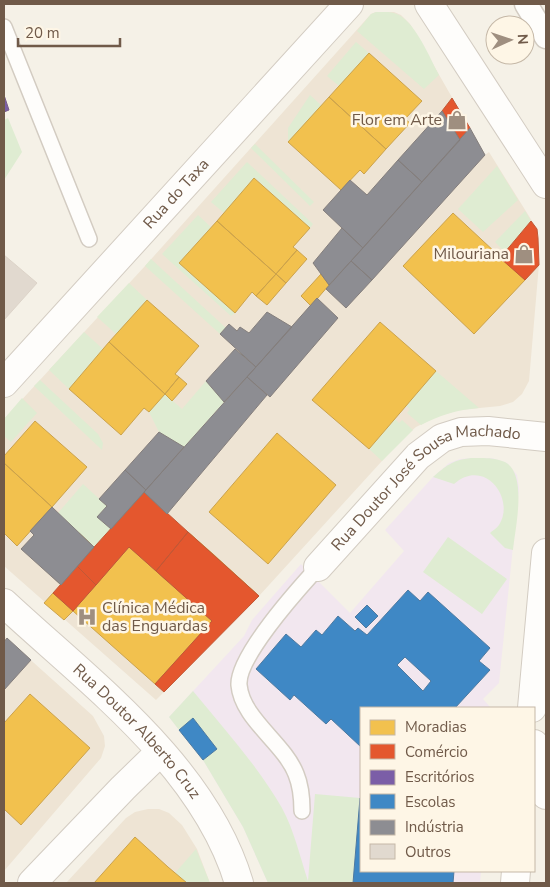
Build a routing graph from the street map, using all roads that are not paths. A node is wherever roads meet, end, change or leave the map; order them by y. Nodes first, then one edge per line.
1 (349, 4) edge
2 (429, 4) edge
3 (526, 4) edge
4 (4, 27) edge
5 (546, 37) edge
6 (546, 184) edge
7 (89, 239) dead end
8 (4, 383) edge
9 (546, 437) edge
10 (546, 553) edge
11 (315, 570) joint
12 (4, 603) edge
13 (532, 707) edge
14 (535, 748) edge
15 (160, 752) junction
16 (546, 795) edge
17 (302, 811) dead end
18 (32, 883) edge
19 (238, 883) edge

1 - 8 street, Rua do Taxa
2 - 6 street
3 - 5 street
4 - 7 lane
9 - 11 street, Rua Doutor José Sousa Machado
10 - 13 street
11 - 17 lane
12 - 15 street, Rua Doutor Alberto Cruz
14 - 16 street
15 - 18 street
15 - 19 street, Rua Doutor Alberto Cruz

